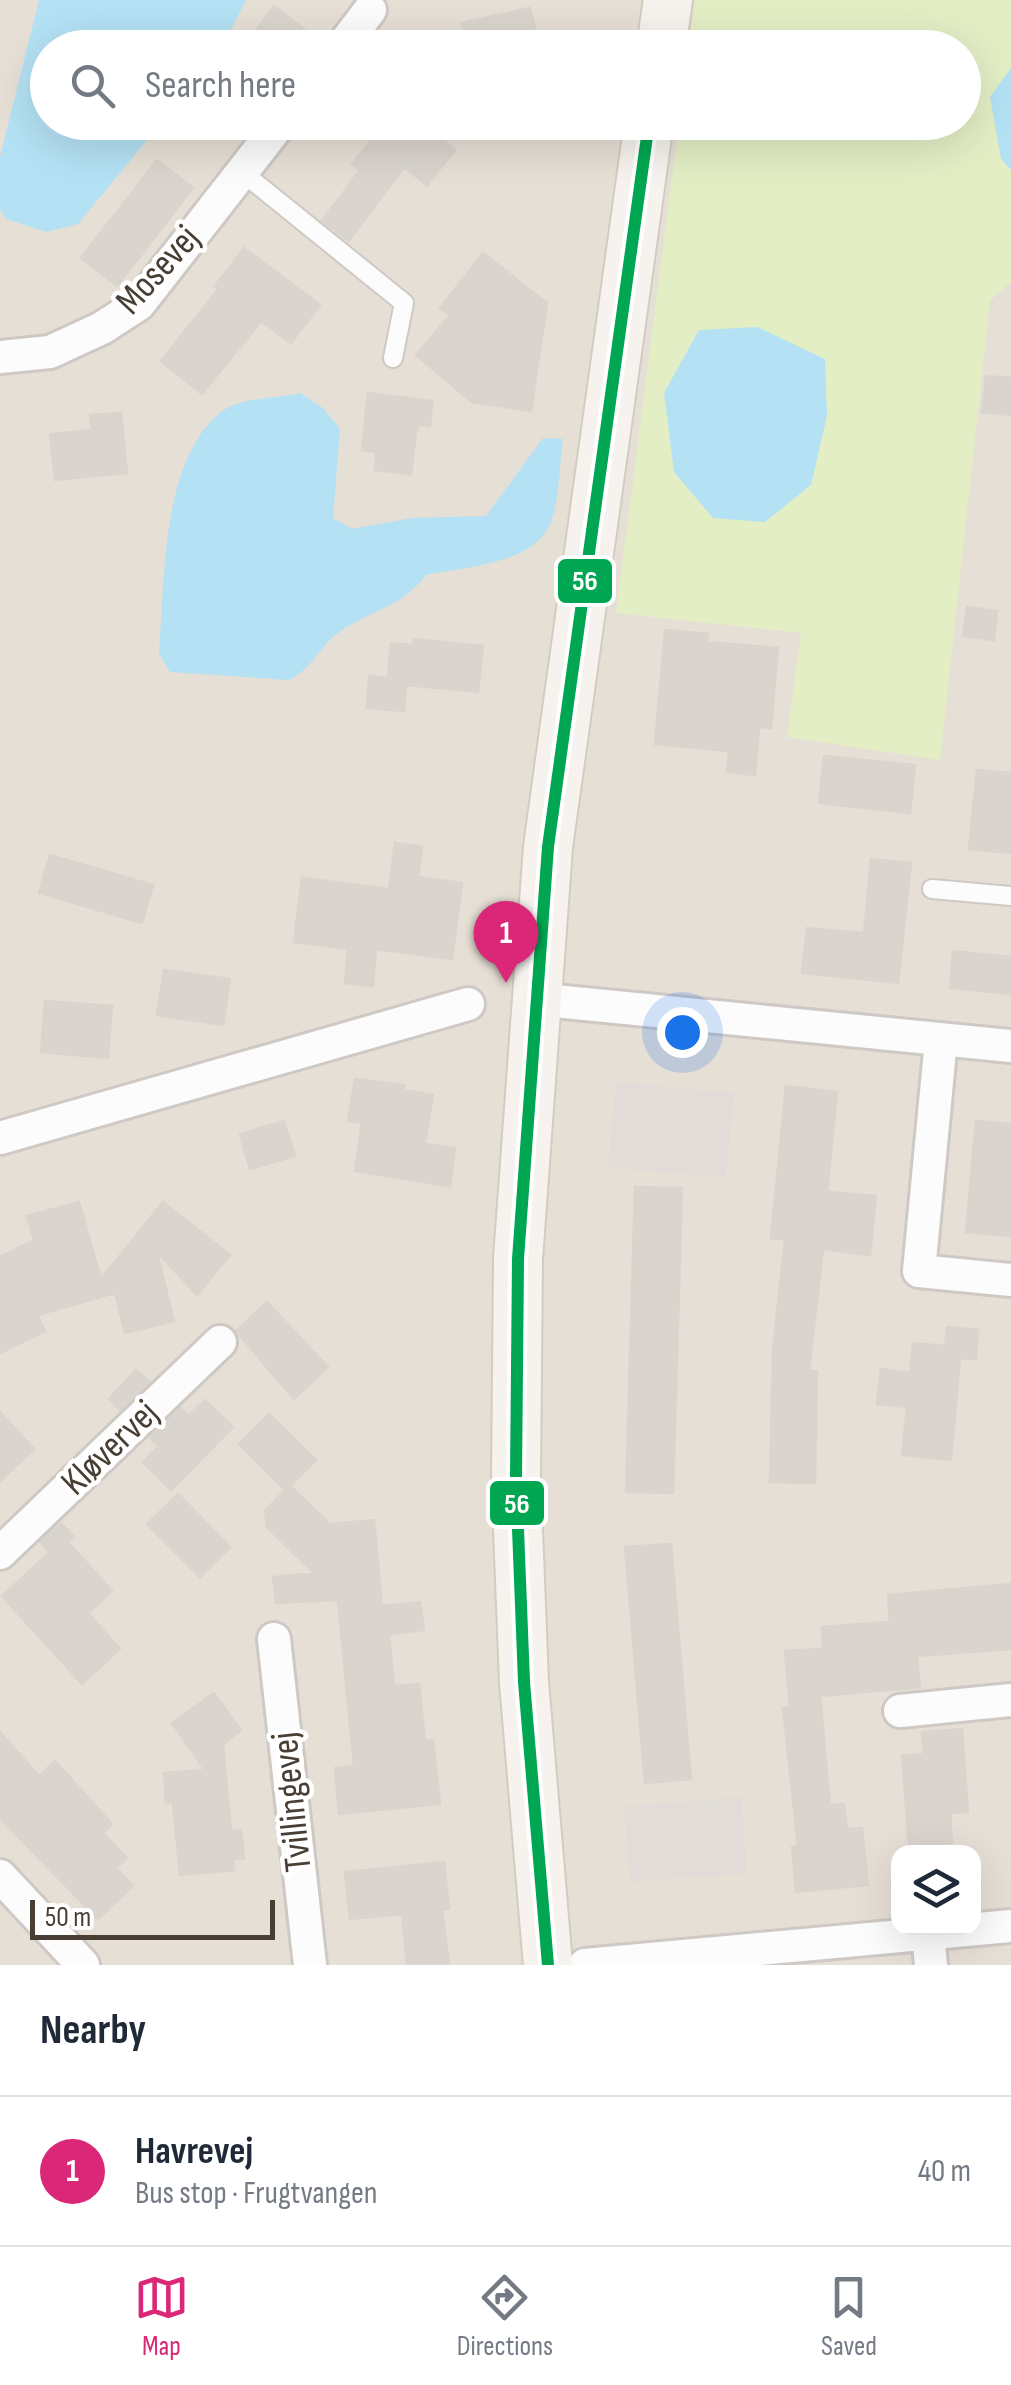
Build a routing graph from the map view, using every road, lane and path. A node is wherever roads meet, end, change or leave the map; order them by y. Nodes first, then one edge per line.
1 (668, 0) edge
2 (370, 10) dead end
3 (354, 30) edge
4 (664, 30) edge
5 (267, 140) edge
6 (646, 140) edge
7 (242, 172) junction
8 (0, 356) edge
9 (393, 358) dead end
10 (932, 889) dead end
11 (1011, 896) edge
12 (534, 999) junction
13 (468, 1004) dead end
14 (942, 1040) junction
15 (1011, 1046) edge
16 (0, 1138) edge
17 (1011, 1280) edge
18 (220, 1342) dead end
19 (0, 1553) edge
20 (274, 1639) dead end
21 (1011, 1700) edge
22 (900, 1711) dead end
23 (0, 1876) edge
24 (1011, 1926) edge
25 (929, 1949) edge
26 (83, 1965) edge
27 (310, 1965) edge
28 (548, 1965) edge
29 (585, 1965) edge

1 - 4 street
2 - 3 street
5 - 7 street, Mosevej
6 - 12 street
7 - 8 street, Mosevej
7 - 9 lane
10 - 11 lane
12 - 14 street
12 - 28 street
13 - 16 street
14 - 15 street
14 - 17 street
18 - 19 street, Kløvervej
20 - 27 street, Tvillingevej
21 - 22 street
23 - 26 street
24 - 25 street
25 - 29 street

